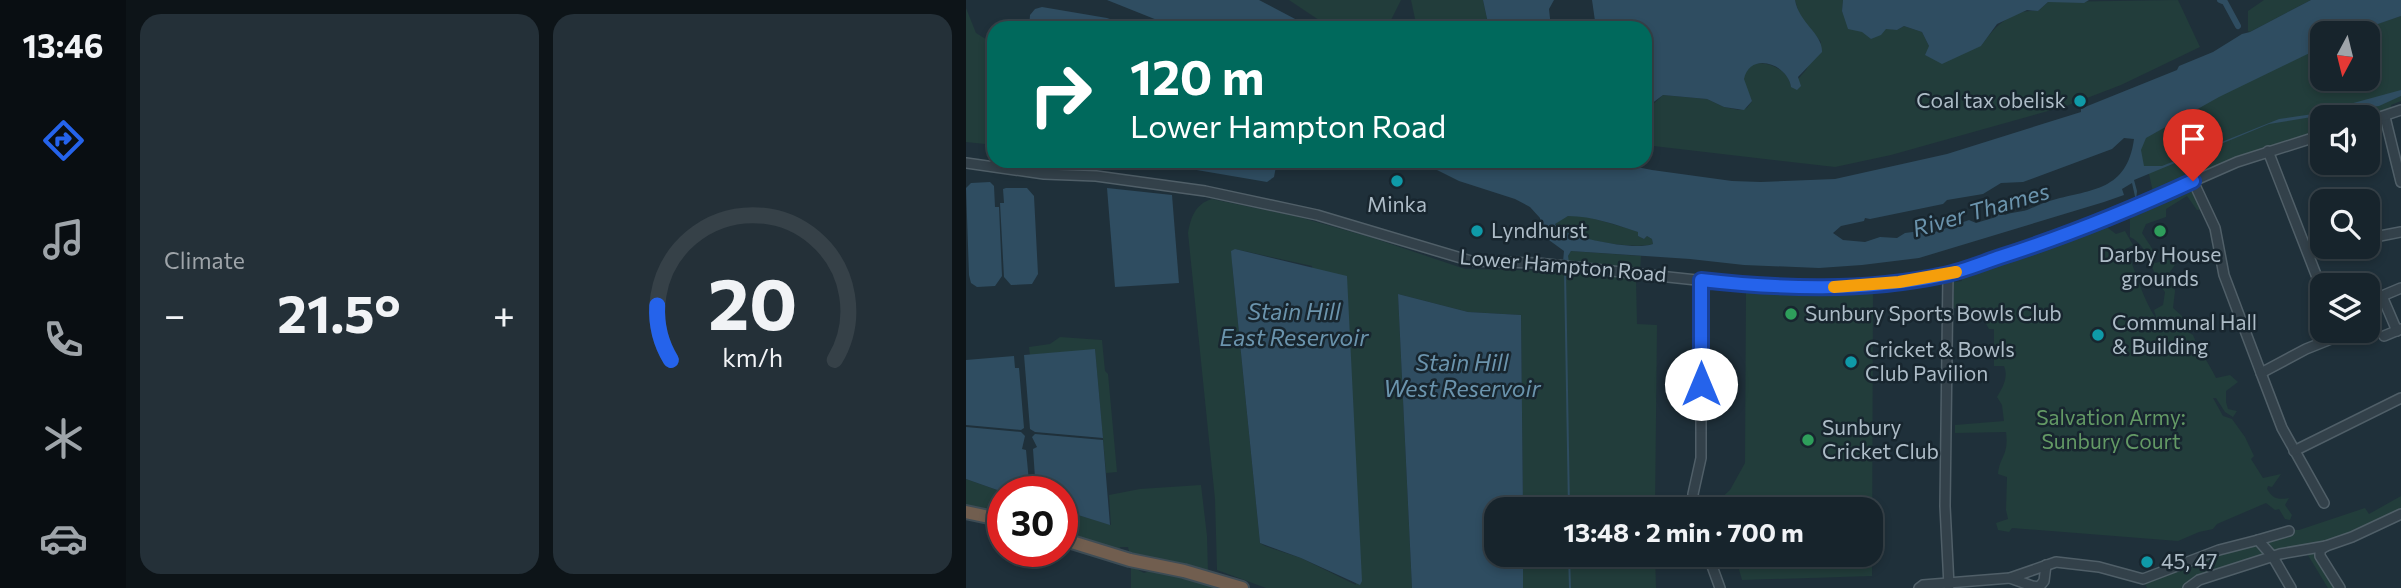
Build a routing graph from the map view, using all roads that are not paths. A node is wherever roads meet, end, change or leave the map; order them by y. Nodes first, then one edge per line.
1 (2401, 110) edge
2 (2385, 117) junction
3 (2380, 118) edge
4 (2310, 138) edge
5 (2267, 151) junction
6 (966, 163) edge
7 (987, 166) edge
8 (1001, 168) edge
9 (2193, 181) junction
10 (2401, 182) edge
11 (2401, 232) edge
12 (2380, 236) edge
13 (2315, 273) edge
14 (1948, 274) junction
15 (1701, 280) junction
16 (2401, 288) edge
17 (2399, 330) edge
18 (2384, 336) dead end
19 (2321, 343) edge
20 (2260, 373) junction
21 (2401, 398) edge
22 (2294, 451) junction
23 (1693, 497) edge
24 (2324, 503) dead end
25 (966, 512) edge
26 (2401, 514) edge
27 (987, 517) edge
28 (2289, 531) dead end
29 (2258, 540) junction
30 (1078, 544) edge
31 (2326, 546) junction
32 (2273, 557) junction
33 (2046, 565) junction
34 (1712, 567) edge
35 (2010, 578) junction
36 (2206, 578) junction
37 (1949, 585) edge
38 (1242, 588) edge
39 (1720, 588) edge
40 (1919, 588) edge
41 (2188, 588) edge
42 (2209, 588) edge
43 (2291, 588) edge
44 (2340, 588) edge

1 - 2 street
2 - 3 street
2 - 10 street
4 - 5 street, Lower Hampton Road
5 - 9 street, Lower Hampton Road
5 - 13 street
6 - 7 street, Lower Hampton Road
8 - 15 street, Lower Hampton Road
9 - 14 street, Lower Hampton Road
9 - 20 street
11 - 12 street
14 - 15 street, Lower Hampton Road
14 - 37 street
15 - 23 street
16 - 17 street
17 - 18 street
19 - 20 street
20 - 22 street
21 - 22 street
22 - 24 street
25 - 27 highway
26 - 31 street
28 - 29 street
29 - 32 street
29 - 33 street
30 - 38 highway
31 - 32 street
31 - 44 street
32 - 36 street
32 - 43 street
33 - 35 street
33 - 35 street
34 - 39 street
35 - 37 street
36 - 41 street
36 - 42 street
37 - 40 street

